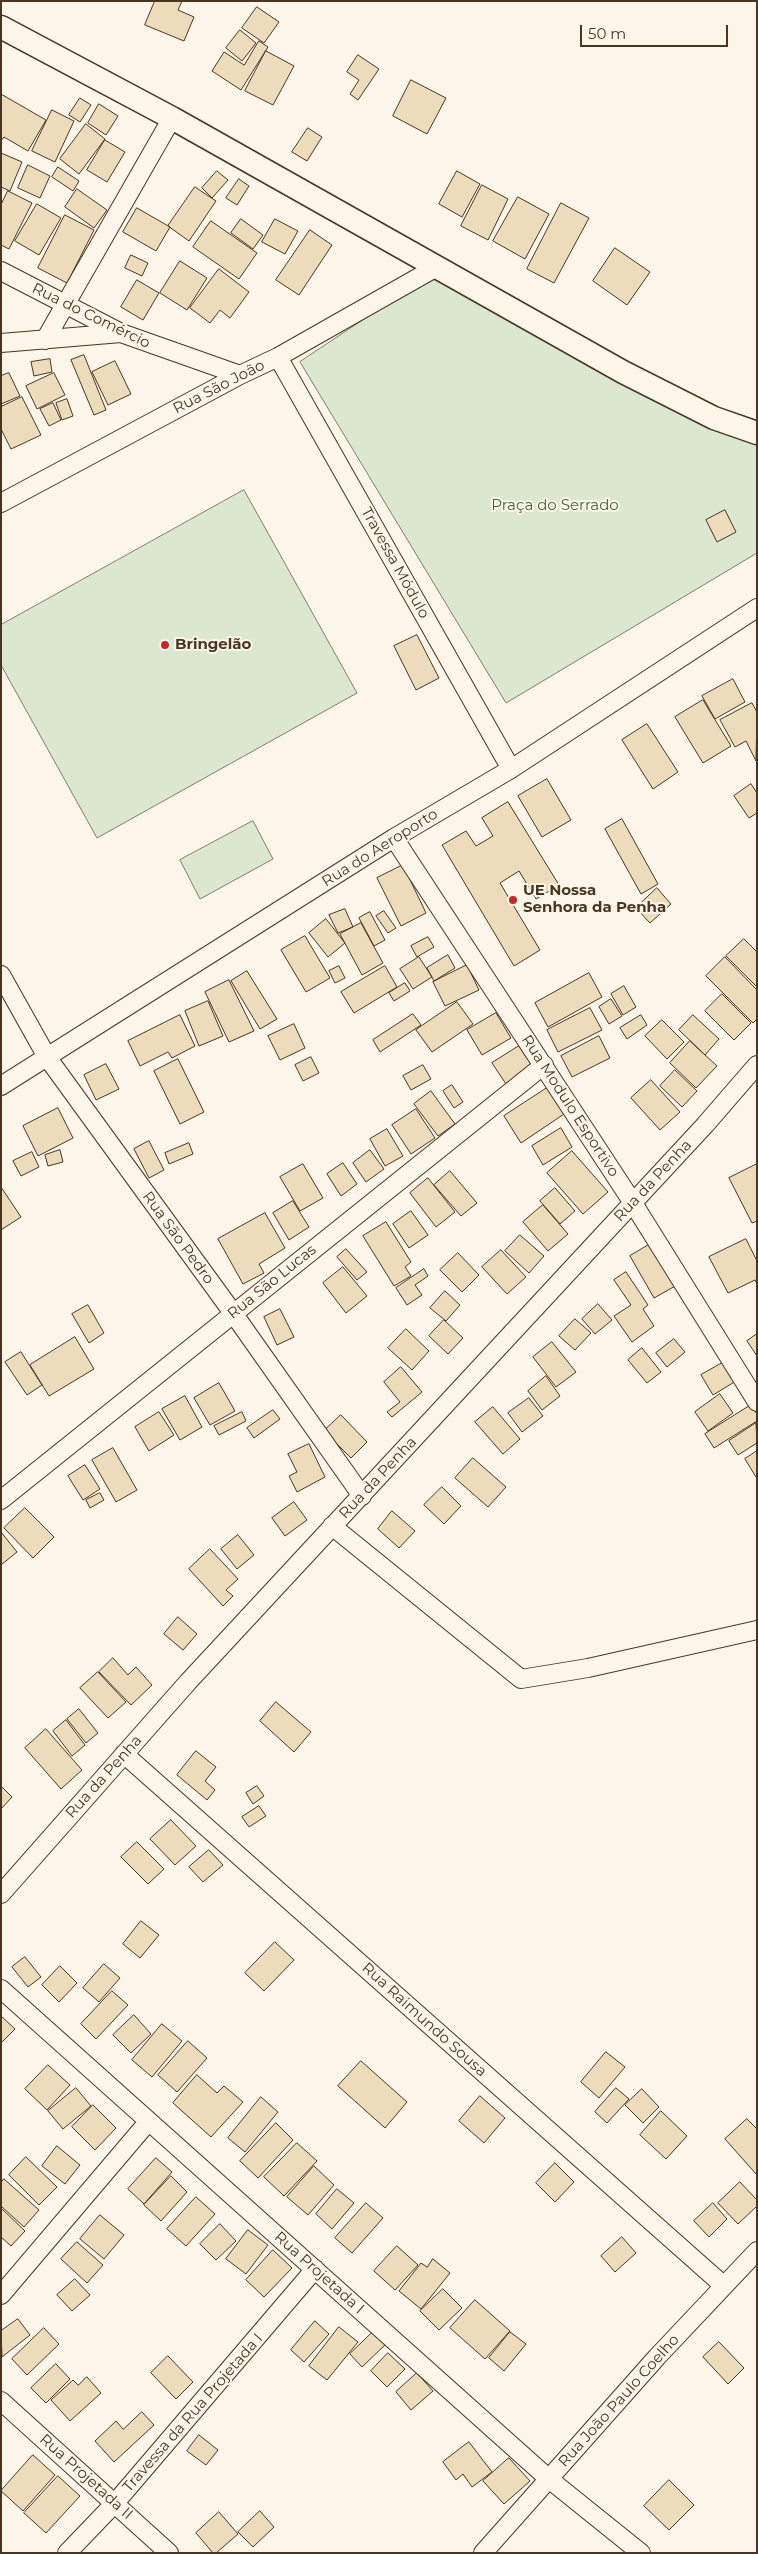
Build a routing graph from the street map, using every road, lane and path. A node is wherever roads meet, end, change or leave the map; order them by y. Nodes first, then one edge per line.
1 (1, 27) edge
2 (172, 118) junction
3 (435, 268) junction
4 (1, 271) edge
5 (65, 305) junction
6 (121, 333) junction
7 (45, 340) junction
8 (1, 343) edge
9 (278, 357) junction
10 (240, 375) junction
11 (757, 433) edge
12 (1, 503) edge
13 (757, 608) edge
14 (511, 769) junction
15 (394, 838) junction
16 (1, 976) edge
17 (47, 1057) junction
18 (544, 1065) junction
19 (757, 1066) edge
20 (1, 1086) edge
21 (633, 1202) junction
22 (233, 1313) junction
23 (757, 1402) edge
24 (362, 1496) junction
25 (1, 1500) edge
26 (332, 1526) junction
27 (757, 1630) edge
28 (124, 1754) junction
29 (1, 1894) edge
30 (1, 1989) edge
31 (148, 2122) junction
32 (757, 2251) edge
33 (315, 2269) junction
34 (723, 2286) junction
35 (1, 2295) edge
36 (1, 2401) edge
37 (549, 2479) junction
38 (115, 2503) junction
39 (67, 2553) edge
40 (169, 2553) edge
41 (483, 2553) edge
42 (641, 2553) edge

1 - 2 street
2 - 3 street
2 - 5 street
3 - 9 street, Rua São João
3 - 11 street
4 - 5 street, Rua do Comércio
5 - 6 street, Rua do Comércio
5 - 7 street
6 - 7 street
6 - 10 street, Rua do Comércio
7 - 8 street
9 - 10 street, Rua São João
9 - 14 street, Travessa Módulo
10 - 12 street, Rua São João
13 - 14 street, Rua do Aeroporto
14 - 15 street, Rua do Aeroporto
15 - 17 street, Rua do Aeroporto
15 - 18 street, Rua Modulo Esportivo
16 - 17 street, Rua São Pedro
17 - 20 street, Rua do Aeroporto
17 - 22 street, Rua São Pedro
18 - 21 street, Rua Modulo Esportivo
18 - 22 street, Rua São Lucas
19 - 21 street, Rua da Penha
21 - 23 street, Rua Modulo Esportivo
21 - 24 street, Rua da Penha
22 - 24 street, Rua São Pedro
22 - 25 street, Rua São Lucas
24 - 26 street, Rua da Penha
26 - 27 street
26 - 28 street, Rua da Penha
28 - 29 street, Rua da Penha
28 - 34 street, Rua Raimundo Sousa
30 - 31 street, Rua Projetada I
31 - 33 street, Rua Projetada I
31 - 35 street
32 - 34 street, Rua João Paulo Coelho
33 - 37 street, Rua Projetada I
33 - 38 street, Travessa da Rua Projetada I
34 - 37 street, Rua João Paulo Coelho
36 - 38 street, Rua Projetada II
37 - 41 street, Rua João Paulo Coelho
37 - 42 street, Rua Projetada I
38 - 39 street, Travessa da Rua Projetada I
38 - 40 street, Rua Projetada II

